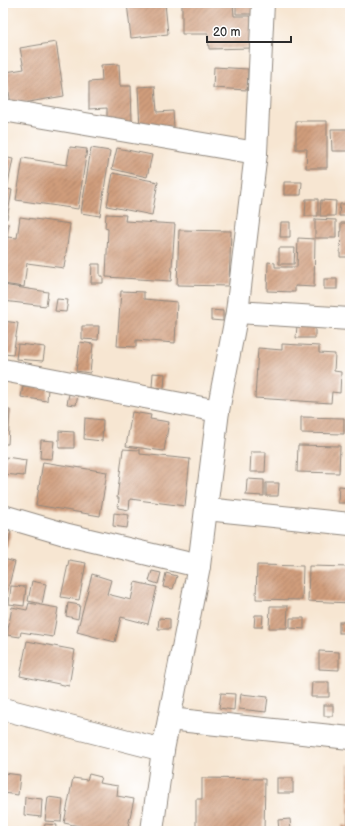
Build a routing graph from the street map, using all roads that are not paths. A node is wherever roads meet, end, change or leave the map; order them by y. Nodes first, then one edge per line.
1 (263, 3) edge
2 (3, 110) edge
3 (256, 153) junction
4 (237, 312) junction
5 (350, 319) edge
6 (3, 370) edge
7 (218, 411) junction
8 (206, 509) junction
9 (3, 516) edge
10 (350, 524) edge
11 (199, 566) junction
12 (3, 709) edge
13 (169, 719) junction
14 (350, 738) edge
15 (163, 750) junction
16 (152, 831) edge

1 - 3 street
2 - 3 street
3 - 4 street
4 - 5 street
4 - 7 street
6 - 7 street
7 - 8 street
8 - 10 street
8 - 11 street
9 - 11 street
11 - 13 street
12 - 15 street
13 - 14 street
13 - 15 street
15 - 16 street

